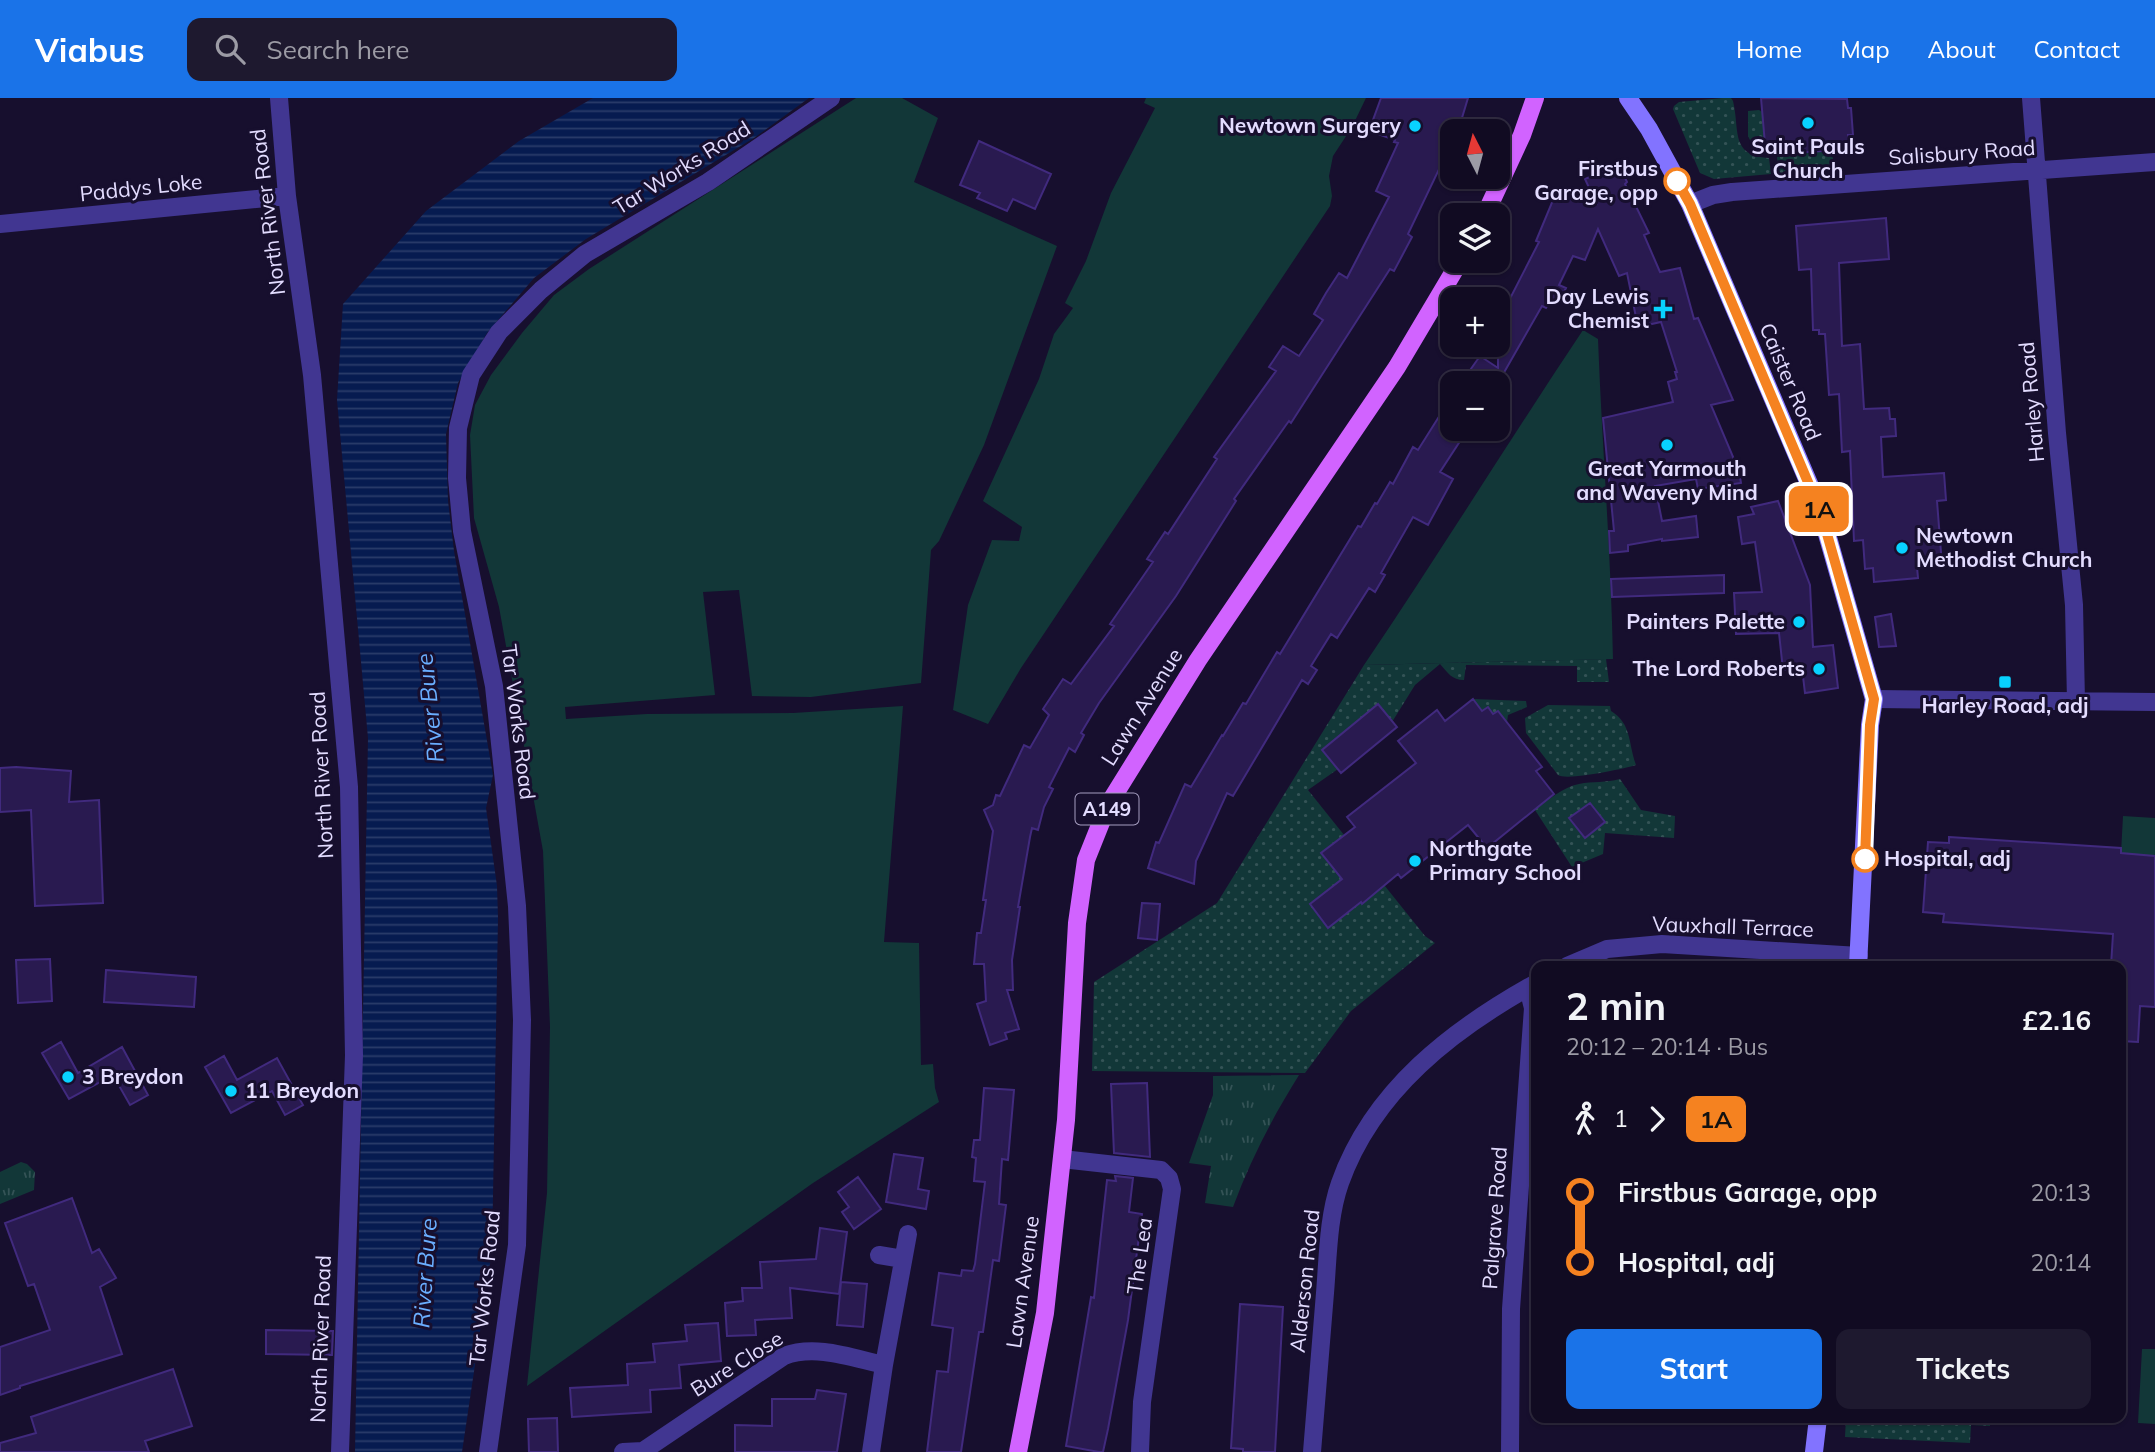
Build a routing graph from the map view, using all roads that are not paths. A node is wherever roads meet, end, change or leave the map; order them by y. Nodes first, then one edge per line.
1 (279, 98) edge
2 (831, 98) edge
3 (1535, 98) edge
4 (1628, 98) edge
5 (2031, 98) edge
6 (2155, 162) edge
7 (2036, 170) junction
8 (287, 196) junction
9 (1491, 203) edge
10 (1690, 204) junction
11 (0, 225) edge
12 (1453, 273) edge
13 (1874, 699) junction
14 (2076, 702) junction
15 (2155, 702) edge
16 (1579, 961) edge
17 (1859, 961) edge
18 (1531, 986) edge
19 (1531, 1035) edge
20 (1062, 1159) junction
21 (908, 1234) dead end
22 (878, 1255) dead end
23 (903, 1259) junction
24 (884, 1365) junction
25 (1817, 1423) edge
26 (340, 1452) edge
27 (488, 1452) edge
28 (622, 1452) edge
29 (871, 1452) edge
30 (1018, 1452) edge
31 (1140, 1452) edge
32 (1312, 1452) edge
33 (1510, 1452) edge
34 (1814, 1452) edge

1 - 8 street, North River Road
2 - 27 street, Tar Works Road
3 - 9 main road
4 - 10 street, Caister Road
5 - 7 street, Harley Road
6 - 7 street, Salisbury Road
7 - 10 street, Salisbury Road
7 - 14 street, Harley Road
8 - 11 street, Paddys Loke
8 - 26 street, North River Road
10 - 13 street, Caister Road
12 - 20 main road, Lawn Avenue / A149
13 - 14 street
13 - 17 street
14 - 15 street
16 - 17 street, Vauxhall Terrace
18 - 32 street, Alderson Road
19 - 33 street, Palgrave Road
20 - 30 main road, Lawn Avenue / A149
20 - 31 street, The Lea
21 - 23 street
22 - 23 street
23 - 24 street
24 - 28 street, Bure Close
24 - 29 street
25 - 34 street

